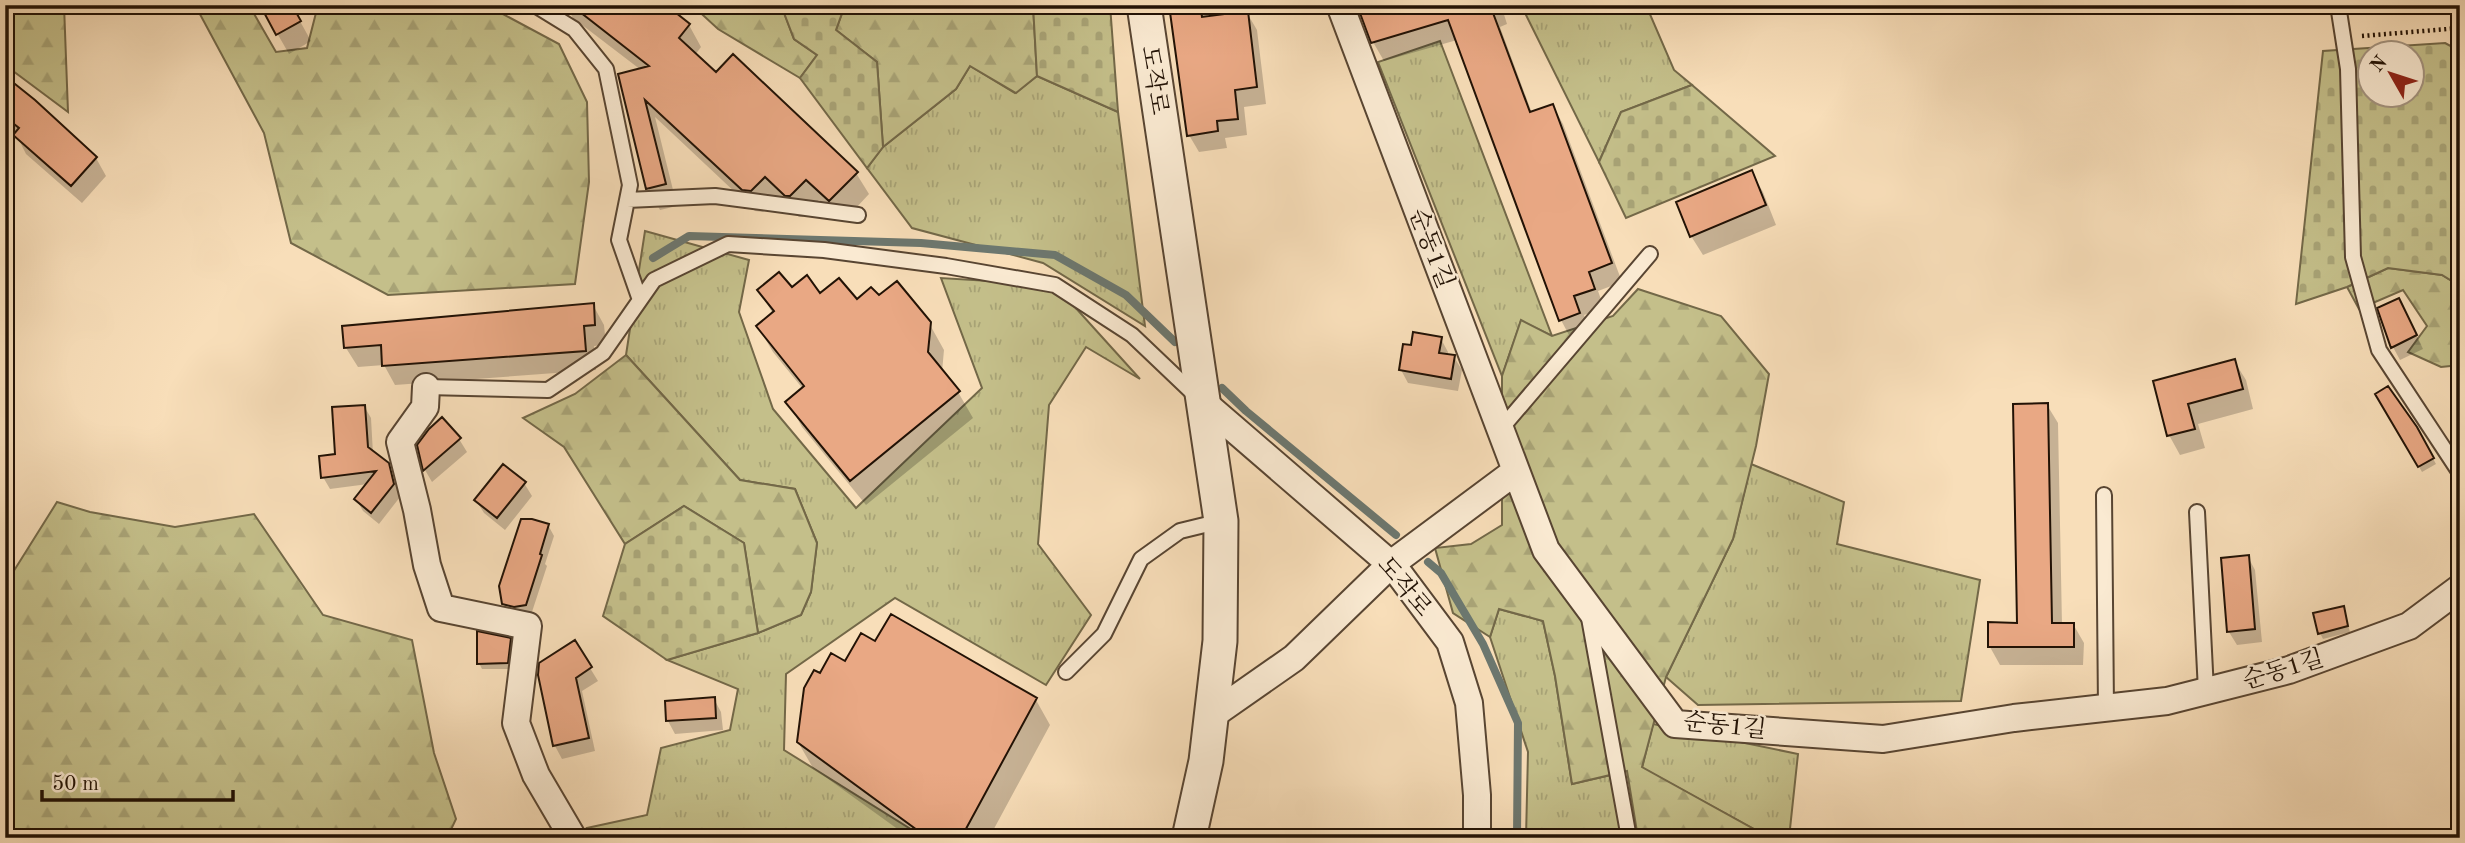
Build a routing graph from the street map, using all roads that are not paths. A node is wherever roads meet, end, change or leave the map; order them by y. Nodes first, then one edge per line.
1 (535, 5) edge
2 (1144, 5) edge
3 (1340, 5) edge
4 (2338, 5) edge
5 (627, 200) junction
6 (858, 215) dead end
7 (1650, 254) dead end
8 (640, 300) junction
9 (426, 387) joint
10 (1204, 403) junction
11 (1500, 430) junction
12 (1516, 471) junction
13 (2460, 473) edge
14 (2104, 495) dead end
15 (2197, 512) dead end
16 (1221, 521) junction
17 (1391, 564) junction
18 (2460, 588) edge
19 (1587, 603) junction
20 (1066, 672) dead end
21 (2206, 691) junction
22 (2106, 708) junction
23 (1212, 716) junction
24 (573, 838) edge
25 (1189, 838) edge
26 (1477, 838) edge
27 (1629, 838) edge

1 - 5 lane
2 - 10 street, 도작로
3 - 11 street, 순동1길
4 - 13 lane
5 - 6 lane
5 - 8 lane
7 - 11 lane
8 - 9 lane
8 - 10 lane
9 - 24 street
10 - 16 street, 도작로
10 - 17 street, 도작로
11 - 12 street, 순동1길
12 - 17 street
12 - 19 street, 순동1길
14 - 22 lane
15 - 21 lane
16 - 20 lane
16 - 23 street, 도작로
17 - 23 street
17 - 26 street, 도작로
18 - 21 street, 순동1길
19 - 22 street, 순동1길
19 - 27 lane
21 - 22 street, 순동1길
23 - 25 street, 도작로

